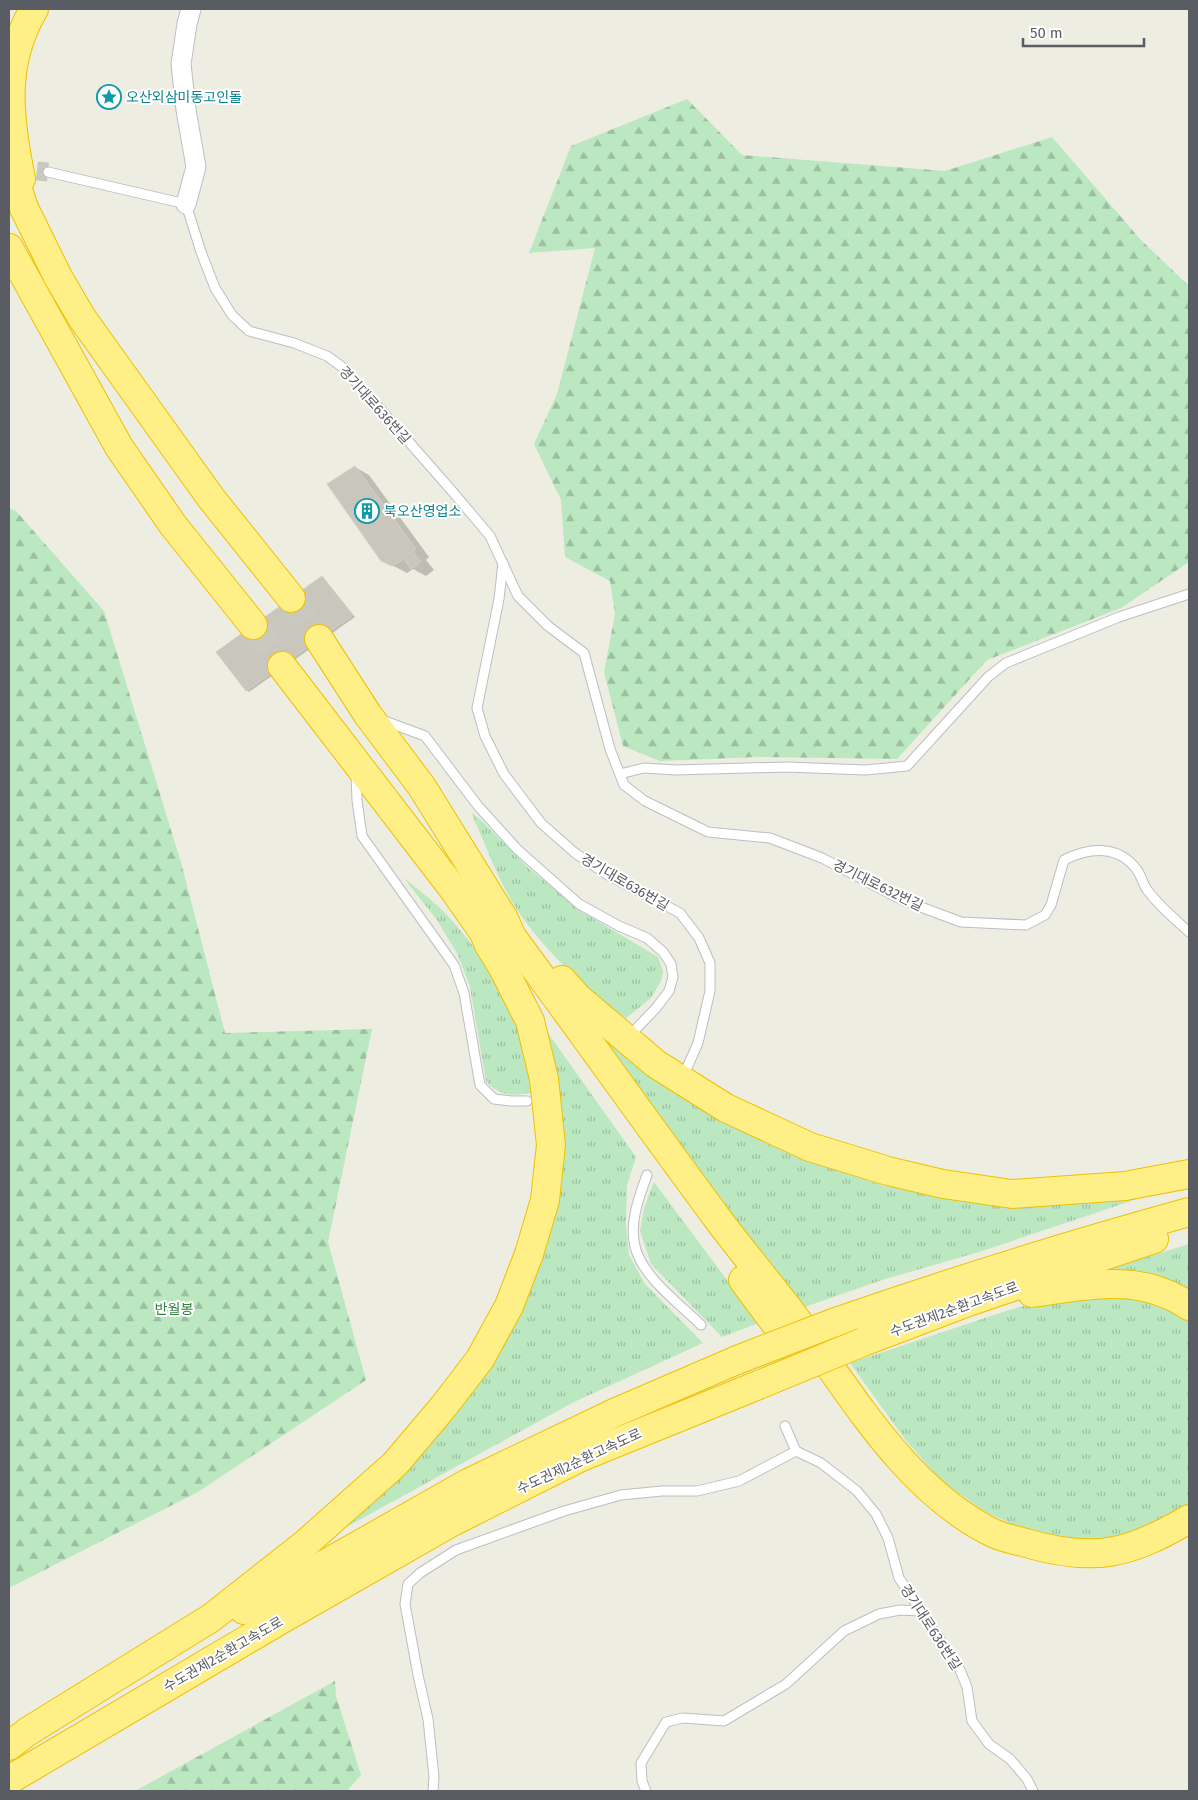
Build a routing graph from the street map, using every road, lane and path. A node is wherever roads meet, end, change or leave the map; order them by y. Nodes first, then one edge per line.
1 (34, 9) edge
2 (191, 9) edge
3 (9, 162) edge
4 (48, 172) tunnel mouth
5 (186, 204) junction
6 (9, 225) edge
7 (42, 245) junction
8 (9, 248) edge
9 (35, 295) junction
10 (503, 563) junction
11 (1189, 594) edge
12 (291, 598) tunnel mouth
13 (252, 625) tunnel mouth
14 (319, 639) tunnel mouth
15 (282, 666) tunnel mouth
16 (368, 715) junction
17 (356, 761) junction
18 (620, 774) junction
19 (645, 801) joint
20 (494, 926) junction
21 (1189, 932) edge
22 (636, 1029) dead end
23 (686, 1070) dead end
24 (527, 1101) dead end
25 (647, 1174) dead end
26 (1189, 1174) edge
27 (1189, 1212) edge
28 (1189, 1230) edge
29 (971, 1301) junction
30 (1189, 1306) edge
31 (701, 1325) dead end
32 (785, 1426) dead end
33 (796, 1451) junction
34 (1189, 1519) edge
35 (1189, 1537) edge
36 (920, 1610) junction
37 (9, 1746) edge
38 (9, 1753) edge
39 (9, 1780) edge
40 (433, 1791) edge
41 (646, 1791) edge
42 (1033, 1791) edge

1 - 7 highway
2 - 5 street
3 - 7 highway
4 - 5 lane
5 - 10 lane, 경기대로636번길
6 - 9 highway
7 - 12 highway
8 - 9 highway
9 - 13 highway
10 - 18 lane, 경기대로636번길
10 - 23 lane, 경기대로636번길
11 - 18 lane
14 - 16 highway
15 - 17 highway
16 - 20 highway
16 - 22 lane
17 - 20 highway
17 - 24 lane
18 - 19 lane, 경기대로636번길
19 - 21 lane, 경기대로632번길
20 - 26 highway
20 - 34 highway
20 - 35 highway
20 - 37 highway
25 - 31 lane
27 - 38 highway, 수도권제2순환고속도로, bridge
28 - 29 highway, 수도권제2순환고속도로
29 - 30 highway
29 - 39 highway, 수도권제2순환고속도로, bridge
32 - 33 lane
33 - 36 lane, 경기대로636번길
33 - 40 lane
36 - 41 lane
36 - 42 lane, 경기대로636번길

